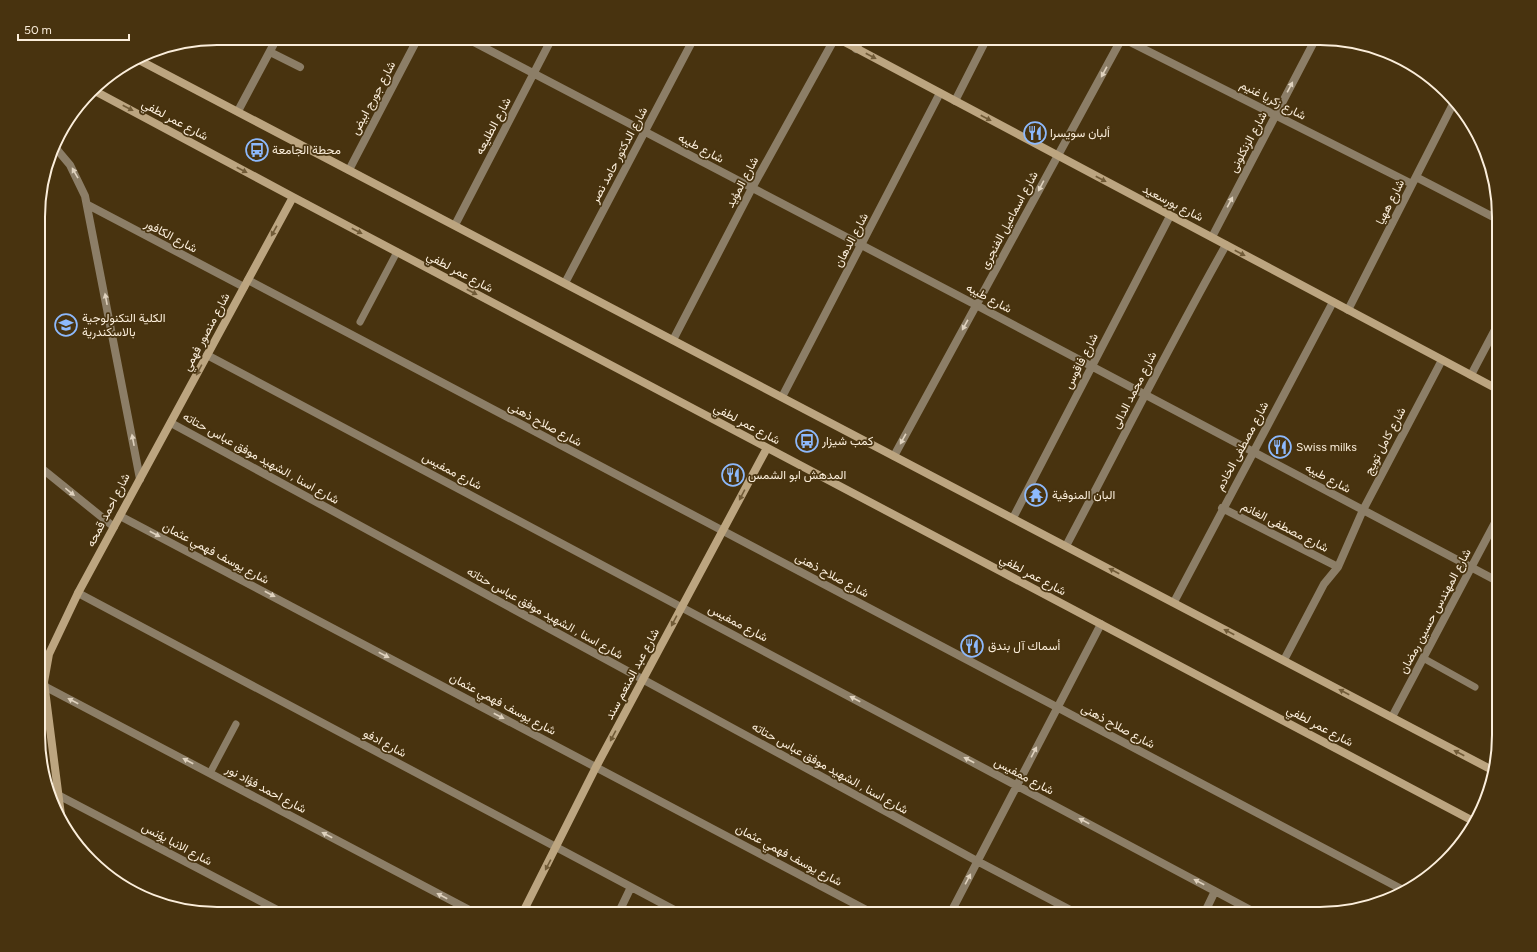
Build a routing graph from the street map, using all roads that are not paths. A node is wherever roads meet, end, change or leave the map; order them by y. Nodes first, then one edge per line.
1 (274, 45) edge
2 (414, 45) edge
3 (479, 45) edge
4 (548, 45) edge
5 (690, 45) edge
6 (832, 45) edge
7 (849, 45) edge
8 (858, 45) edge
9 (983, 45) edge
10 (1118, 45) edge
11 (1136, 45) edge
12 (1312, 45) edge
13 (856, 49) junction
14 (270, 52) junction
15 (143, 62) edge
16 (300, 67) dead end
17 (534, 74) junction
18 (98, 92) edge
19 (940, 94) junction
20 (955, 101) junction
21 (1452, 107) edge
22 (238, 111) junction
23 (1276, 115) junction
24 (644, 132) junction
25 (58, 151) edge
26 (1057, 156) junction
27 (349, 170) junction
28 (1414, 180) junction
29 (752, 188) junction
30 (293, 197) junction
31 (88, 205) junction
32 (1170, 216) junction
33 (1492, 217) edge
34 (455, 225) junction
35 (1212, 237) junction
36 (861, 245) junction
37 (1226, 245) junction
38 (397, 252) junction
39 (565, 283) junction
40 (246, 284) junction
41 (1333, 302) junction
42 (976, 305) junction
43 (1348, 310) junction
44 (360, 322) dead end
45 (1492, 335) edge
46 (673, 340) junction
47 (207, 354) junction
48 (1442, 360) junction
49 (1092, 366) junction
50 (1471, 375) junction
51 (1492, 386) edge
52 (1146, 395) junction
53 (782, 397) junction
54 (171, 423) junction
55 (767, 448) junction
56 (1252, 451) junction
57 (894, 456) junction
58 (45, 471) edge
59 (140, 479) junction
60 (1222, 508) junction
61 (1363, 510) junction
62 (120, 516) junction
63 (1013, 518) junction
64 (114, 527) junction
65 (1492, 528) edge
66 (723, 531) junction
67 (1066, 546) junction
68 (1338, 567) junction
69 (1471, 567) junction
70 (1492, 578) edge
71 (78, 593) junction
72 (1174, 602) junction
73 (681, 607) junction
74 (1101, 624) junction
75 (1423, 658) junction
76 (1284, 660) junction
77 (45, 680) edge
78 (643, 680) junction
79 (45, 687) edge
80 (1475, 687) dead end
81 (45, 694) edge
82 (1057, 708) junction
83 (1392, 717) junction
84 (236, 724) dead end
85 (596, 767) junction
86 (1489, 768) edge
87 (210, 773) junction
88 (1017, 785) junction
89 (58, 795) junction
90 (59, 804) edge
91 (1470, 819) edge
92 (557, 847) junction
93 (977, 861) junction
94 (631, 887) junction
95 (1399, 888) edge
96 (1215, 891) junction
97 (272, 907) edge
98 (464, 907) edge
99 (526, 907) edge
100 (621, 907) edge
101 (669, 907) edge
102 (861, 907) edge
103 (954, 907) edge
104 (1065, 907) edge
105 (1207, 907) edge
106 (1245, 907) edge

1 - 14 street
2 - 27 street, شارع جورج ابيض
3 - 17 street, شارع طيبه
4 - 17 street, شارع الطليعه
5 - 24 street, شارع الدكتور حامد نصر
6 - 29 street, شارع المؤيد
7 - 13 street, شارع بورسعيد
8 - 13 street
9 - 20 street
10 -> 26 street, شارع اسماعيل الفنجرى
11 - 23 street, شارع زكريا غنيم
23 -> 12 street, شارع الزنكلونى
13 -> 19 street, شارع بورسعيد
14 - 16 street
14 - 22 street
15 - 22 street
17 - 24 street, شارع طيبه
17 - 34 street, شارع الطليعه
18 -> 30 street, شارع عمر لطفي
19 - 20 street, شارع بورسعيد
19 - 36 street, شارع الدهان
20 -> 26 street, شارع بورسعيد
21 - 28 street, شارع ههيا
22 - 27 street
23 - 28 street, شارع زكريا غنيم
35 -> 23 street, شارع الزنكلونى
24 - 29 street, شارع طيبه
24 - 39 street, شارع الدكتور حامد نصر
31 -> 25 street, شارع احمد قمحه
26 -> 32 street, شارع بورسعيد
26 -> 42 street, شارع اسماعيل الفنجرى
27 - 34 street
28 - 33 street, شارع زكريا غنيم
28 - 43 street, شارع ههيا
29 - 36 street, شارع طيبه
29 - 46 street, شارع المؤيد
30 -> 38 street, شارع عمر لطفي
30 -> 40 street, شارع منصور فهمي
31 - 40 street, شارع الكافور
59 -> 31 street, شارع احمد قمحه
32 - 35 street, شارع بورسعيد
32 - 49 street, شارع فاقوس
34 - 39 street
35 - 37 street, شارع بورسعيد
36 - 42 street, شارع طيبه
36 - 53 street, شارع الدهان
37 -> 41 street, شارع بورسعيد
37 - 52 street, شارع محمد الدالى
38 - 44 lane
38 -> 55 street, شارع عمر لطفي
39 - 46 street
40 - 47 street, شارع منصور فهمي
40 - 66 street, شارع صلاح ذهنى
41 - 43 street, شارع بورسعيد
41 - 56 street, شارع مصطفى الخادم
42 - 49 street, شارع طيبه
42 -> 57 street, شارع اسماعيل الفنجرى
43 - 48 street, شارع بورسعيد
45 - 50 street
46 - 53 street
47 -> 54 street, شارع منصور فهمي
47 - 73 street, شارع ممفيس
48 - 50 street, شارع بورسعيد
48 - 61 street, شارع كامل تويج
49 - 52 street, شارع طيبه
49 - 63 street, شارع فاقوس
50 - 51 street, شارع بورسعيد
52 - 56 street, شارع طيبه
52 - 67 street, شارع محمد الدالى
53 - 57 street
54 - 59 street, شارع منصور فهمي
54 - 78 street, شارع اسنا , الشهيد موفق عباس حتاته
55 -> 66 street, شارع عبد المنعم سند
55 - 74 street, شارع عمر لطفي
56 - 60 street, شارع مصطفى الخادم
56 - 61 street, شارع طيبه
57 - 63 street
58 -> 64 street
59 - 62 street, شارع احمد قمحه
60 - 68 street, شارع مصطفى الغانم
60 - 72 street, شارع مصطفى الخادم
61 - 68 street, شارع كامل تويج
61 - 69 street, شارع طيبه
62 - 64 street, شارع احمد قمحه
62 -> 85 street, شارع يوسف فهمي عثمان
63 - 67 street
64 - 71 street, شارع احمد قمحه
65 - 69 street, شارع المهندس حسين رمضان
66 - 73 street, شارع عبد المنعم سند
66 - 82 street, شارع صلاح ذهنى
72 -> 67 street
68 - 76 street, شارع كامل تويج
69 - 70 street, شارع طيبه
69 - 75 street, شارع المهندس حسين رمضان
71 - 77 street, شارع احمد قمحه
71 - 92 street, شارع ادفو
76 -> 72 street
73 -> 78 street, شارع عبد المنعم سند
88 -> 73 street, شارع ممفيس
74 - 82 street
74 - 91 street, شارع عمر لطفي
75 - 80 lane
75 - 83 street, شارع المهندس حسين رمضان
83 -> 76 street
78 -> 85 street, شارع عبد المنعم سند
78 - 93 street, شارع اسنا , الشهيد موفق عباس حتاته
87 -> 79 street, شارع احمد فؤاد نور
81 - 89 street, شارع احمد قمحه
88 -> 82 street
82 - 95 street, شارع صلاح ذهنى
86 -> 83 street
84 - 87 lane
85 - 92 street, شارع عبد المنعم سند
85 - 102 street, شارع يوسف فهمي عثمان
98 -> 87 street, شارع احمد فؤاد نور
88 - 93 street
96 -> 88 street, شارع ممفيس
89 - 90 street, شارع احمد قمحه
89 - 97 street, شارع الانبا يؤنس
92 - 94 street, شارع ادفو
92 -> 99 street, شارع عبد المنعم سند
103 -> 93 street
93 - 104 street, شارع اسنا , الشهيد موفق عباس حتاته
94 - 100 street
94 - 101 street, شارع ادفو
96 - 105 street
96 - 106 street, شارع ممفيس

